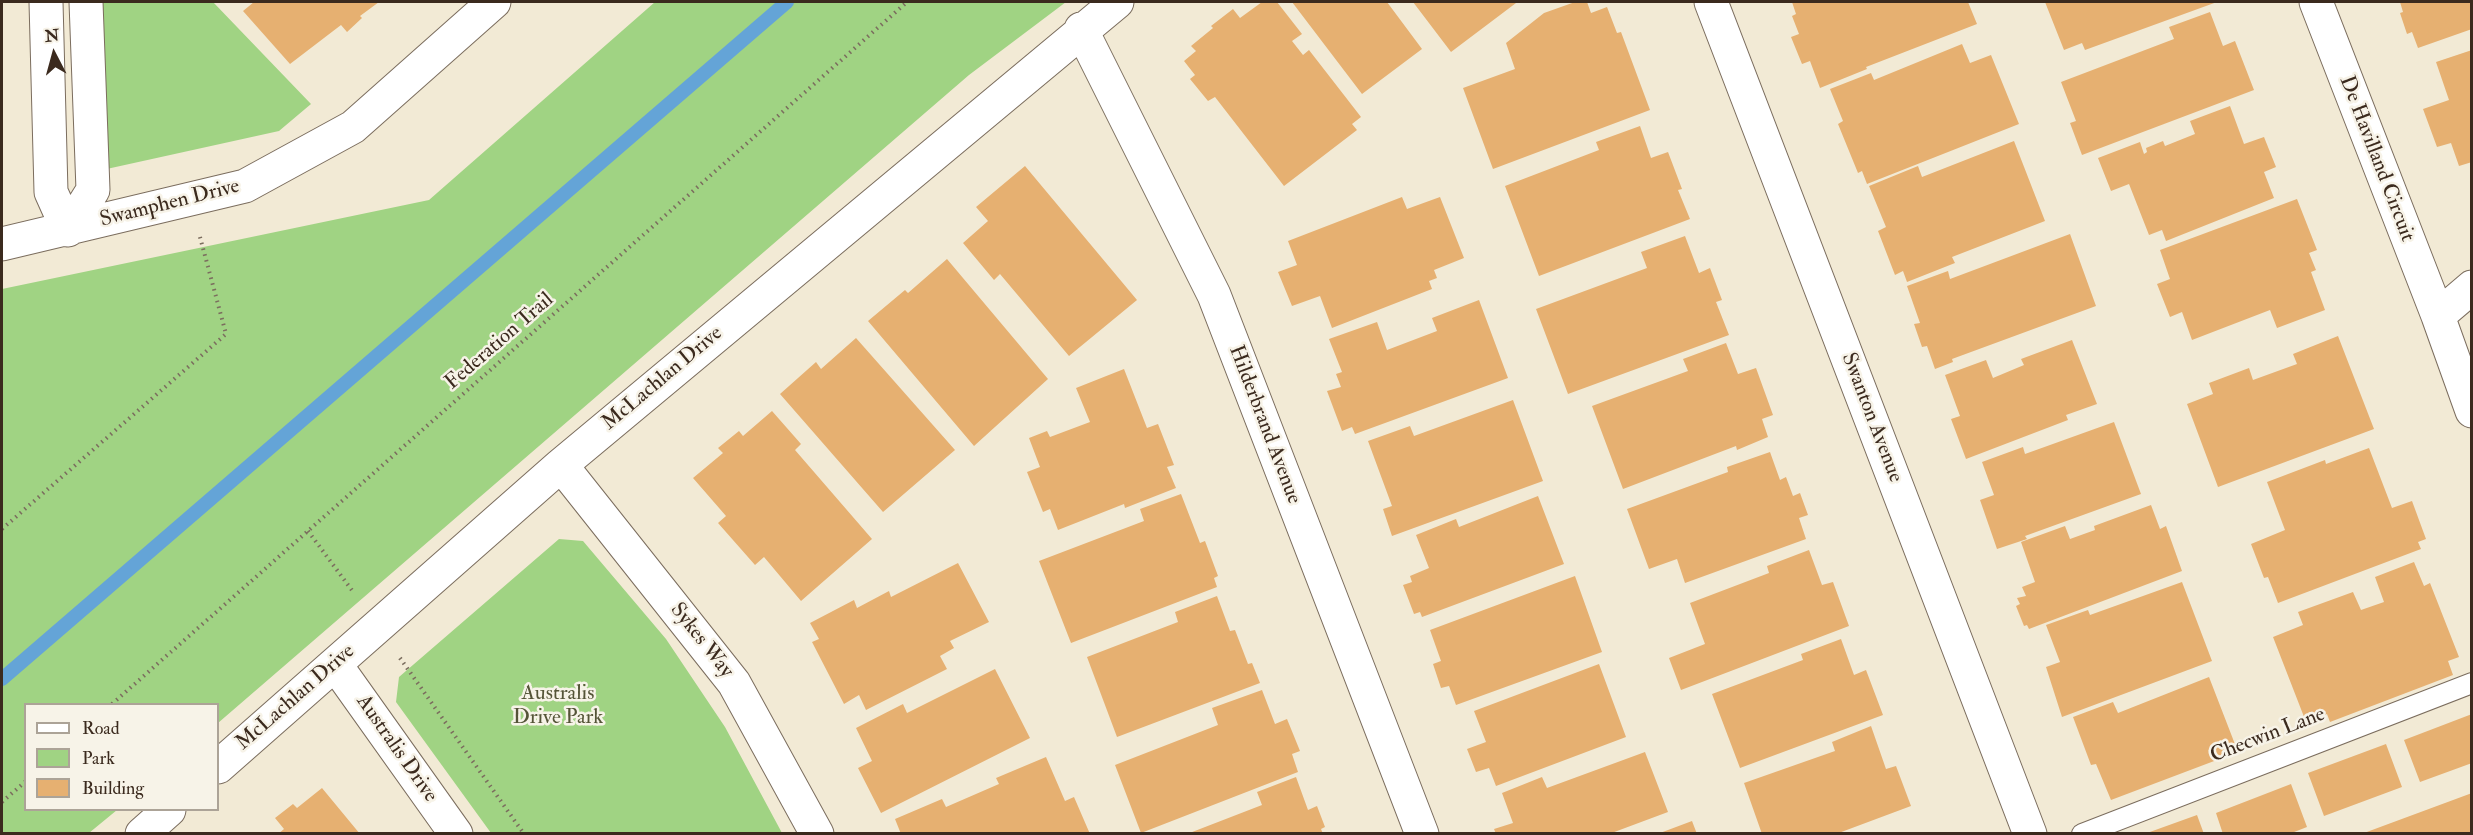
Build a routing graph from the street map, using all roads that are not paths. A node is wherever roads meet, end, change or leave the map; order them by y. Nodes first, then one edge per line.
1 (46, 2) edge
2 (87, 2) edge
3 (494, 2) edge
4 (1117, 2) edge
5 (1711, 2) edge
6 (2316, 2) edge
7 (1081, 29) junction
8 (68, 230) junction
9 (2, 244) edge
10 (2472, 288) edge
11 (2438, 316) junction
12 (2472, 356) edge
13 (2472, 411) edge
14 (561, 465) junction
15 (335, 664) junction
16 (2472, 683) edge
17 (219, 766) edge
18 (168, 811) edge
19 (142, 834) edge
20 (456, 834) edge
21 (817, 834) edge
22 (1422, 834) edge
23 (2030, 834) edge
24 (2082, 834) edge

1 - 8 street
2 - 8 street
3 - 8 street, Swamphen Drive
4 - 7 street, McLachlan Drive
5 - 23 street, Swanton Avenue
6 - 11 street, De Havilland Circuit
7 - 14 street, McLachlan Drive
7 - 22 street, Hilderbrand Avenue
8 - 9 street, Swamphen Drive
10 - 11 street
11 - 12 street, De Havilland Circuit
11 - 13 street, De Havilland Circuit
14 - 15 street, McLachlan Drive
14 - 21 street, Sykes Way
15 - 17 street, McLachlan Drive
15 - 20 street, Australis Drive
16 - 24 lane, Checwin Lane
18 - 19 street

